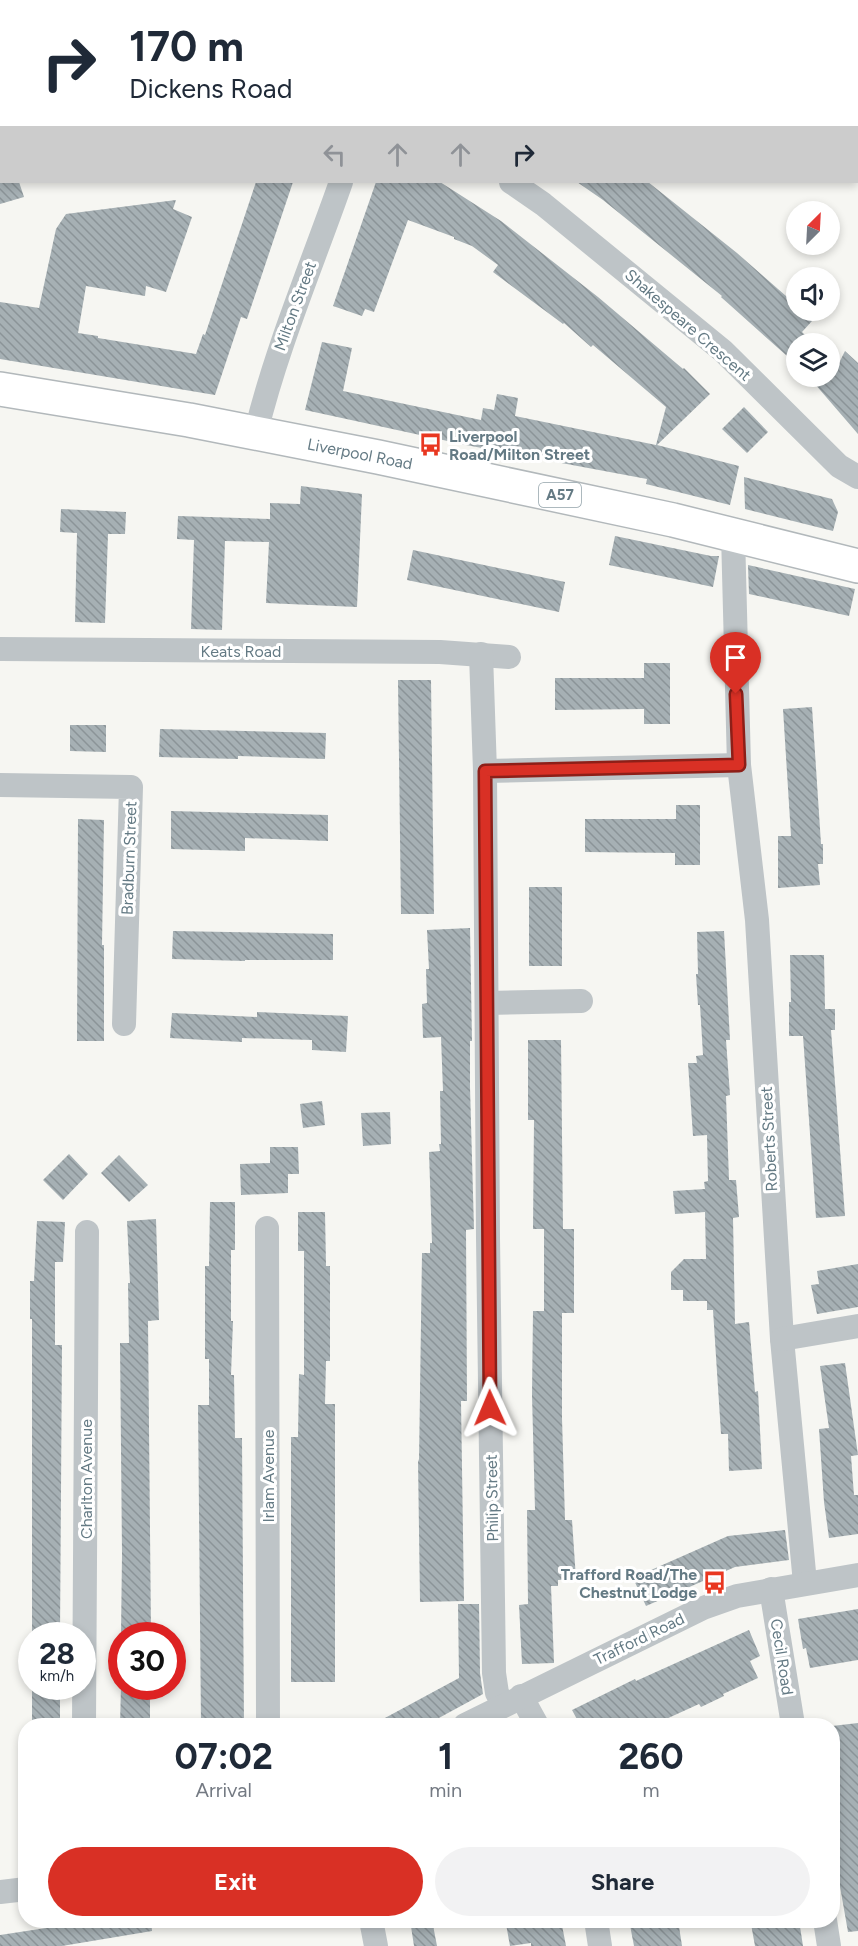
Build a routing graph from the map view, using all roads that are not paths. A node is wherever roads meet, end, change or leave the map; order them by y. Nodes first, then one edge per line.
1 (340, 183) edge
2 (512, 183) edge
3 (0, 389) edge
4 (256, 432) junction
5 (858, 477) edge
6 (733, 534) junction
7 (858, 566) edge
8 (0, 649) edge
9 (481, 654) junction
10 (509, 657) dead end
11 (739, 765) junction
12 (485, 771) junction
13 (0, 785) edge
14 (581, 1001) dead end
15 (487, 1003) junction
16 (124, 1024) dead end
17 (267, 1228) dead end
18 (87, 1232) dead end
19 (858, 1326) edge
20 (782, 1339) junction
21 (858, 1575) edge
22 (805, 1583) junction
23 (771, 1589) junction
24 (513, 1701) junction
25 (84, 1718) edge
26 (268, 1718) edge
27 (479, 1718) edge
28 (530, 1718) edge
29 (792, 1718) edge
30 (18, 1890) edge
31 (0, 1892) edge
32 (373, 1928) edge
33 (597, 1928) edge
34 (826, 1928) edge
35 (376, 1946) edge
36 (600, 1946) edge
37 (829, 1946) edge

1 - 4 street, Milton Street
2 - 5 street, Shakespeare Crescent
3 - 4 main road, Liverpool Road / A57
4 - 6 main road, Liverpool Road / A57
6 - 7 main road, Liverpool Road / A57
6 - 11 street, Roberts Street
8 - 9 street, Keats Road
9 - 10 street, Keats Road
9 - 12 street, Philip Street
11 - 12 street
11 - 20 street, Roberts Street
12 - 15 street, Philip Street
13 - 16 street, Bradburn Street
14 - 15 street
15 - 24 street, Philip Street
17 - 26 street, Irlam Avenue
18 - 25 street, Charlton Avenue
19 - 20 street
20 - 22 street, Roberts Street
21 - 22 street, Trafford Road
22 - 23 street, Trafford Road
23 - 24 street, Trafford Road
23 - 29 street, Cecil Road
24 - 27 street, Trafford Road
24 - 28 street, Philip Street
30 - 31 street
32 - 35 street
33 - 36 street
34 - 37 street

